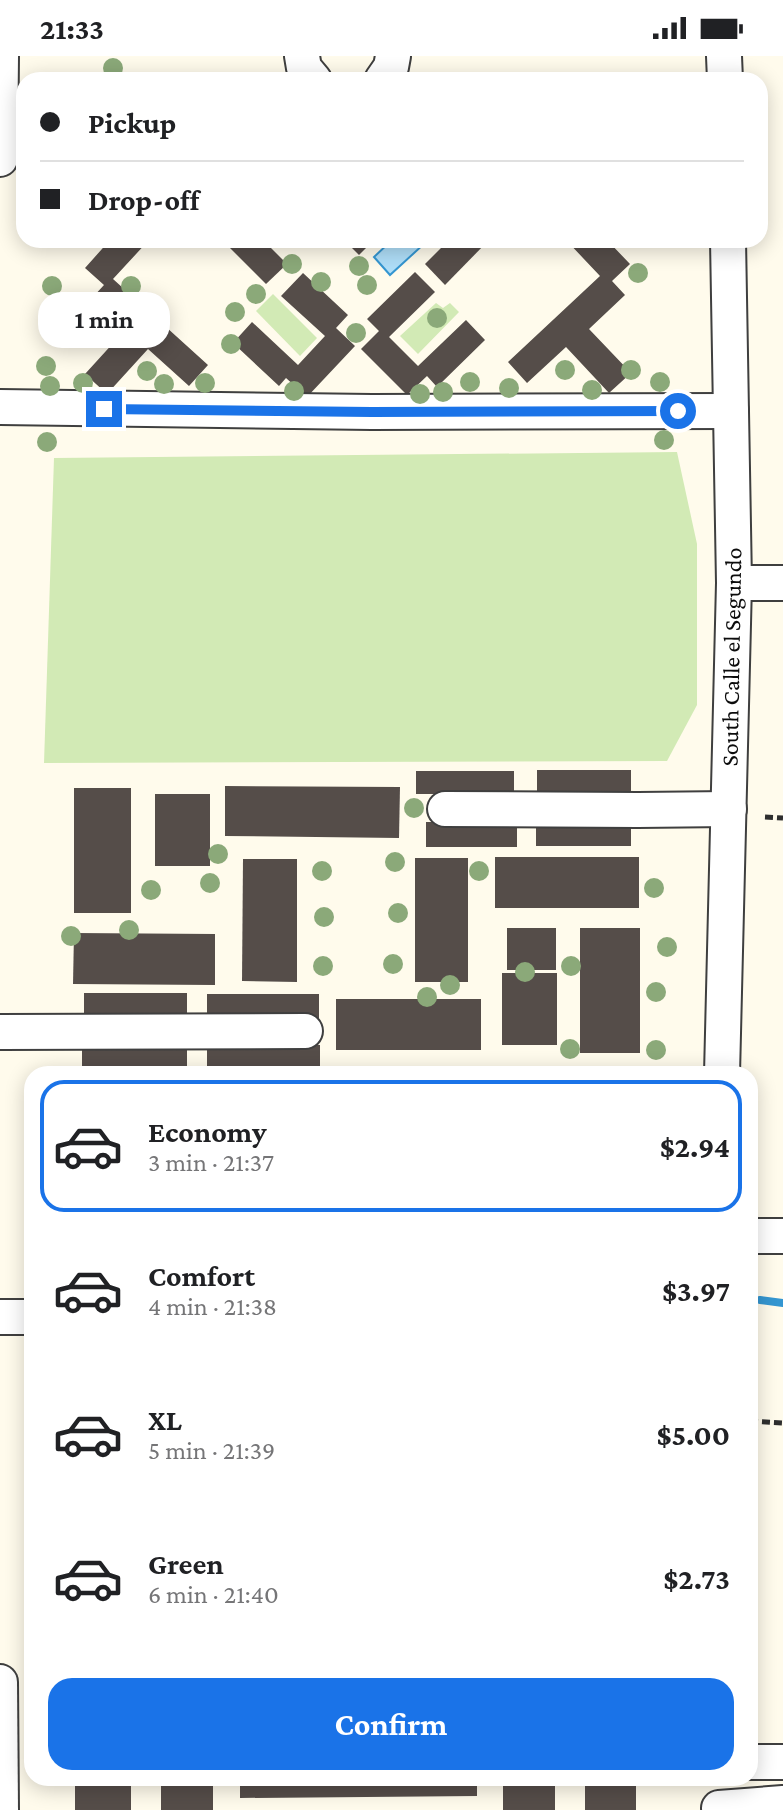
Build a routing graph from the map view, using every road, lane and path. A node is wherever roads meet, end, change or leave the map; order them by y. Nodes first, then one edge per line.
1 (1, 56) edge
2 (0, 159) edge
3 (728, 248) edge
4 (0, 407) edge
5 (731, 411) junction
6 (734, 583) junction
7 (783, 583) edge
8 (445, 809) dead end
9 (729, 809) junction
10 (765, 817) dead end
11 (783, 818) edge
12 (305, 1031) dead end
13 (0, 1032) edge
14 (722, 1066) edge
15 (758, 1236) edge
16 (783, 1236) edge
17 (0, 1317) edge
18 (24, 1317) edge
19 (758, 1421) edge
20 (783, 1423) edge
21 (0, 1682) edge
22 (758, 1762) edge
23 (783, 1762) edge
24 (719, 1799) edge
25 (783, 1803) edge
26 (1, 1810) edge

1 - 2 street
3 - 5 street, South Calle el Segundo
4 - 5 street
5 - 6 street, South Calle el Segundo
6 - 7 street
6 - 9 street, South Calle el Segundo
8 - 9 street
9 - 14 street, South Calle el Segundo
10 - 11 path
12 - 13 street
15 - 16 street
17 - 18 street
19 - 20 path
21 - 26 street
22 - 23 street
24 - 25 street

